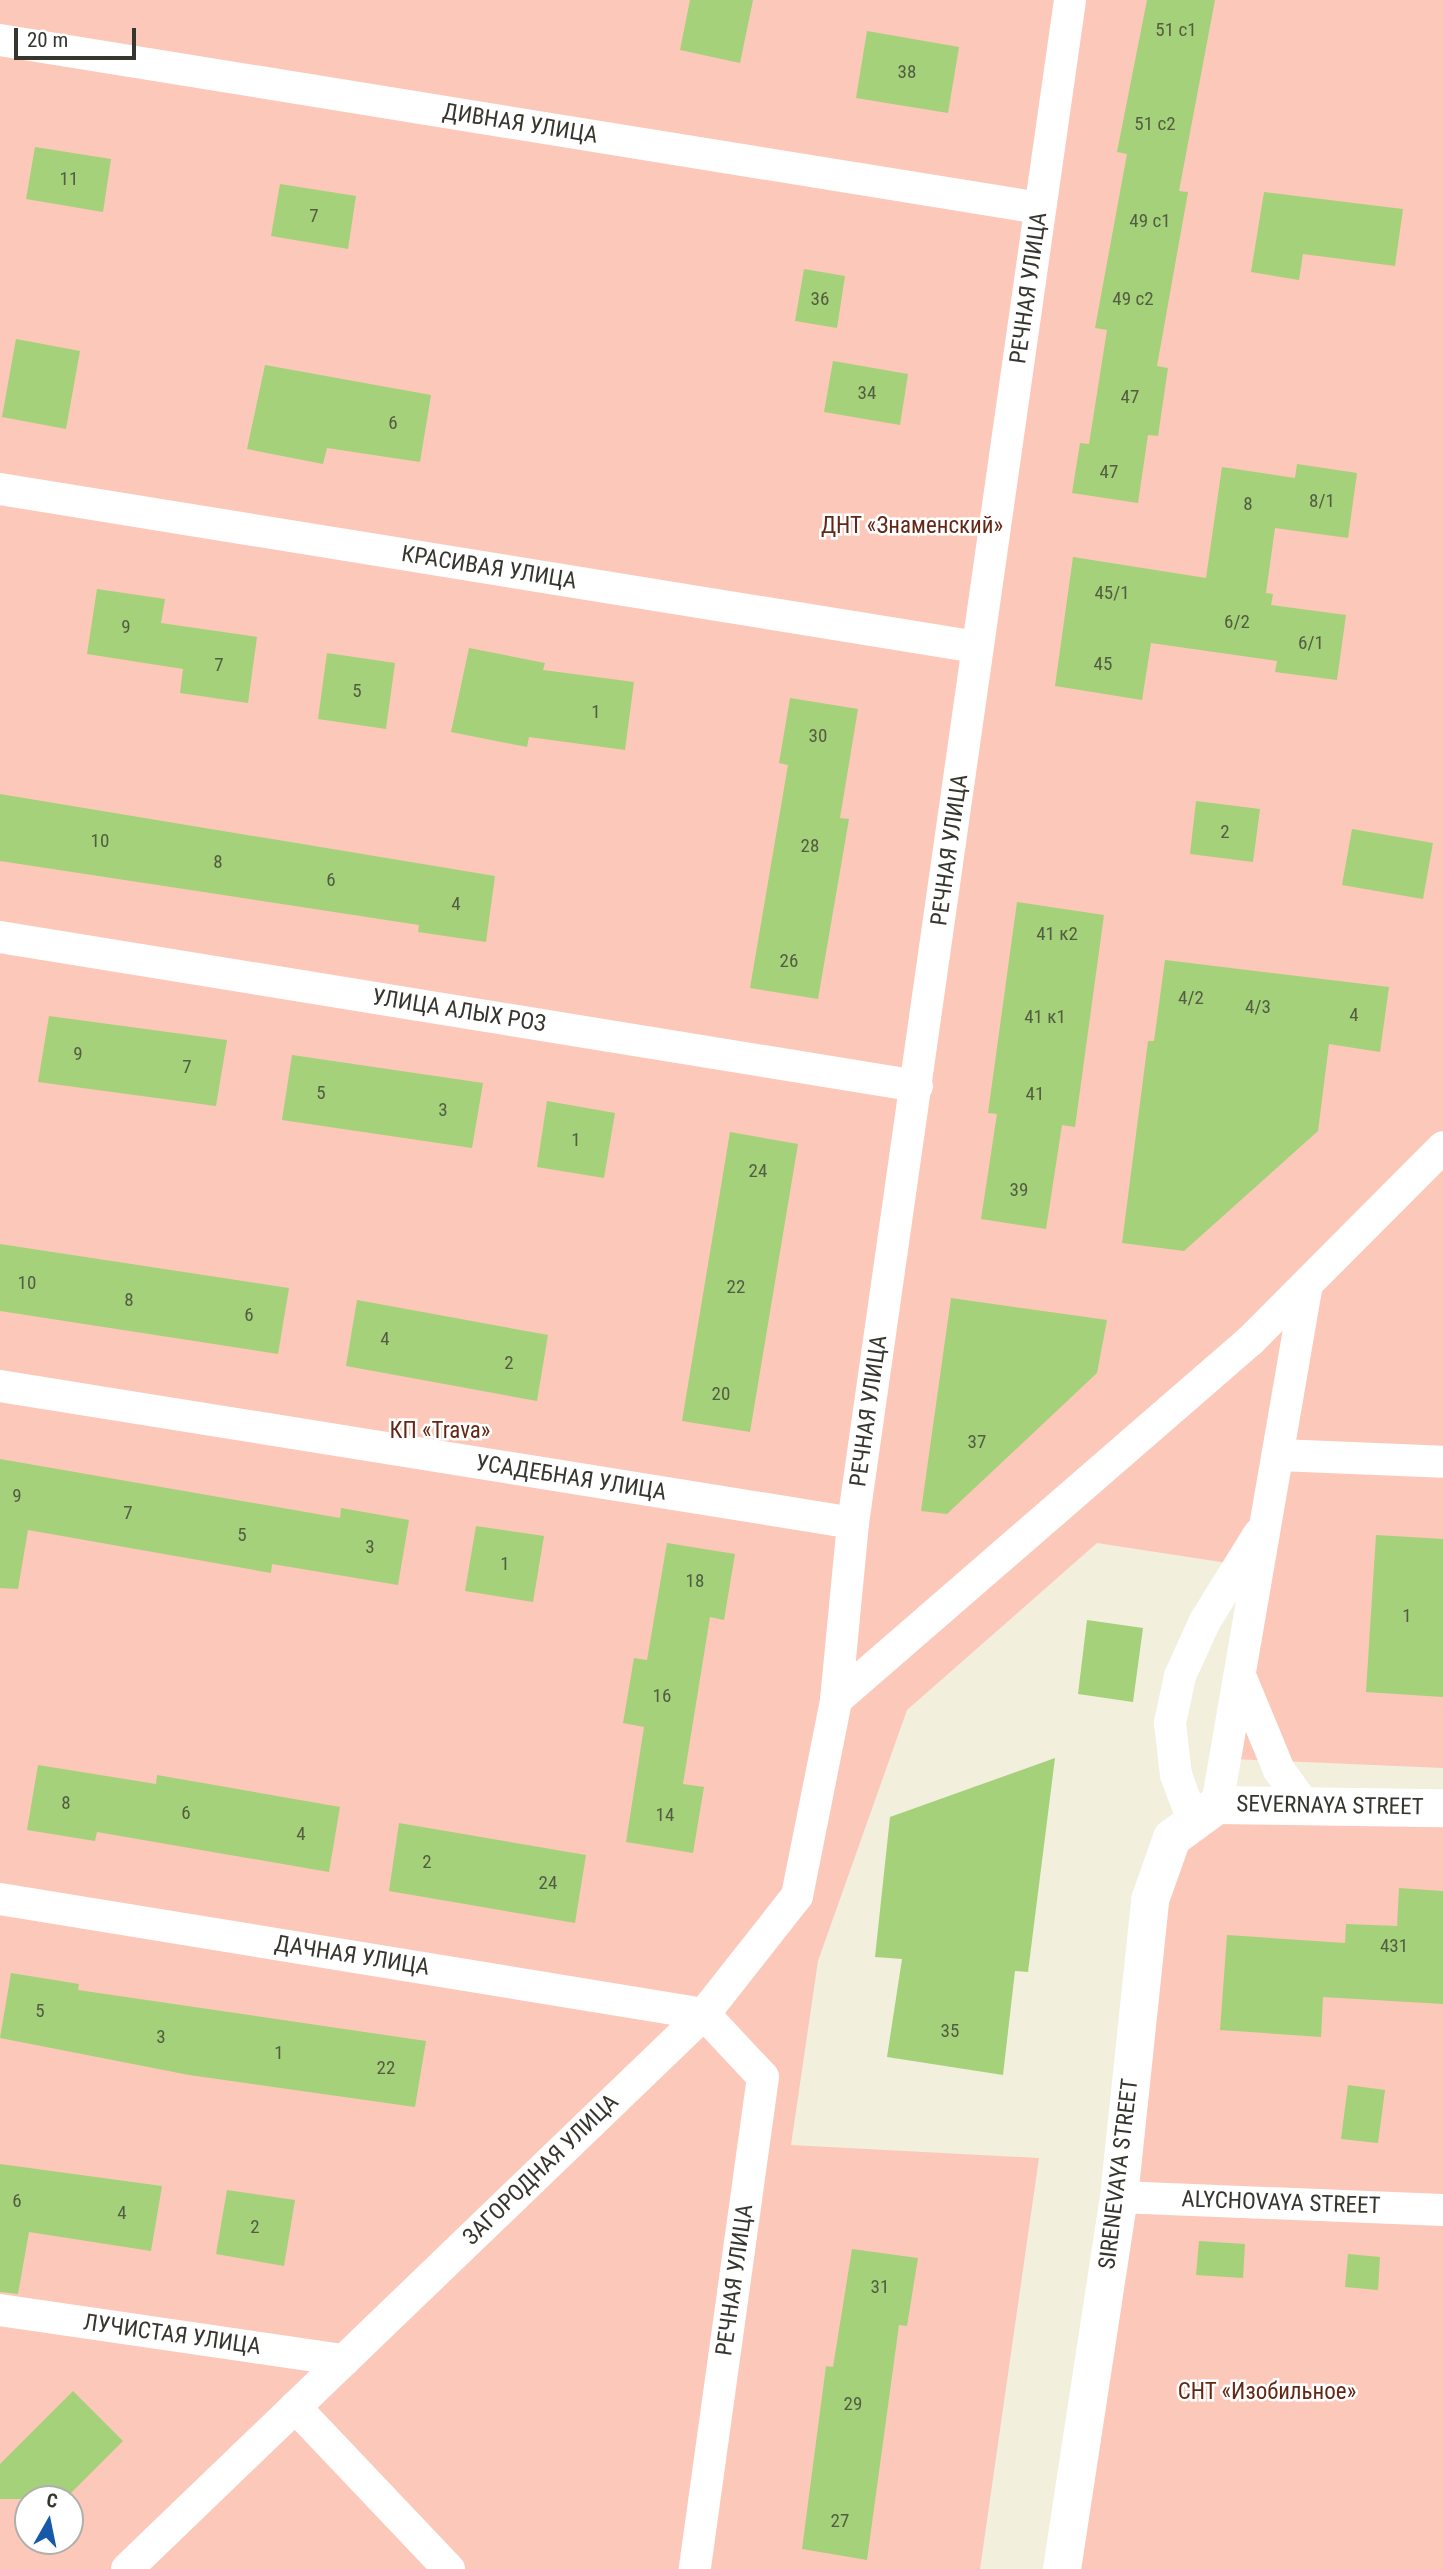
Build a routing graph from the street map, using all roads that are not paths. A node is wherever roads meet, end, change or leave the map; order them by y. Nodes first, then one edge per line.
1 (1070, 0) edge
2 (0, 40) edge
3 (1040, 208) junction
4 (0, 489) edge
5 (977, 647) junction
6 (0, 937) edge
7 (917, 1086) junction
8 (1443, 1147) edge
9 (1306, 1289) junction
10 (0, 1386) edge
11 (1279, 1455) junction
12 (1443, 1462) edge
13 (1268, 1521) junction
14 (853, 1523) junction
15 (1240, 1674) junction
16 (836, 1700) junction
17 (1302, 1802) junction
18 (1443, 1808) edge
19 (1205, 1811) junction
20 (0, 1899) edge
21 (704, 2014) junction
22 (1119, 2197) junction
23 (1443, 2210) edge
24 (0, 2310) edge
25 (344, 2360) junction
26 (295, 2407) junction
27 (127, 2569) edge
28 (449, 2569) edge
29 (695, 2569) edge
30 (1062, 2569) edge

1 - 3 street, РЕЧНАЯ УЛИЦА
2 - 3 street, ДИВНАЯ УЛИЦА
3 - 5 street, РЕЧНАЯ УЛИЦА
4 - 5 street, КРАСИВАЯ УЛИЦА
5 - 7 street, РЕЧНАЯ УЛИЦА
6 - 7 street, УЛИЦА АЛЫХ РОЗ
7 - 14 street, РЕЧНАЯ УЛИЦА
8 - 9 street
9 - 11 street
9 - 16 street
10 - 14 street, УСАДЕБНАЯ УЛИЦА
11 - 12 street
11 - 13 street
13 - 15 street
13 - 19 street
14 - 16 street, РЕЧНАЯ УЛИЦА
15 - 17 street
15 - 19 street
16 - 21 street, ЗАГОРОДНАЯ УЛИЦА
17 - 18 street, SEVERNAYA STREET
17 - 19 street, SEVERNAYA STREET
19 - 22 street, SIRENEVAYA STREET
20 - 21 street, ДАЧНАЯ УЛИЦА
21 - 25 street, ЗАГОРОДНАЯ УЛИЦА
21 - 29 street, РЕЧНАЯ УЛИЦА
22 - 23 street, ALYCHOVAYA STREET
22 - 30 street, SIRENEVAYA STREET
24 - 25 street, ЛУЧИСТАЯ УЛИЦА
25 - 26 street, ЗАГОРОДНАЯ УЛИЦА
26 - 27 street, ЗАГОРОДНАЯ УЛИЦА
26 - 28 street

